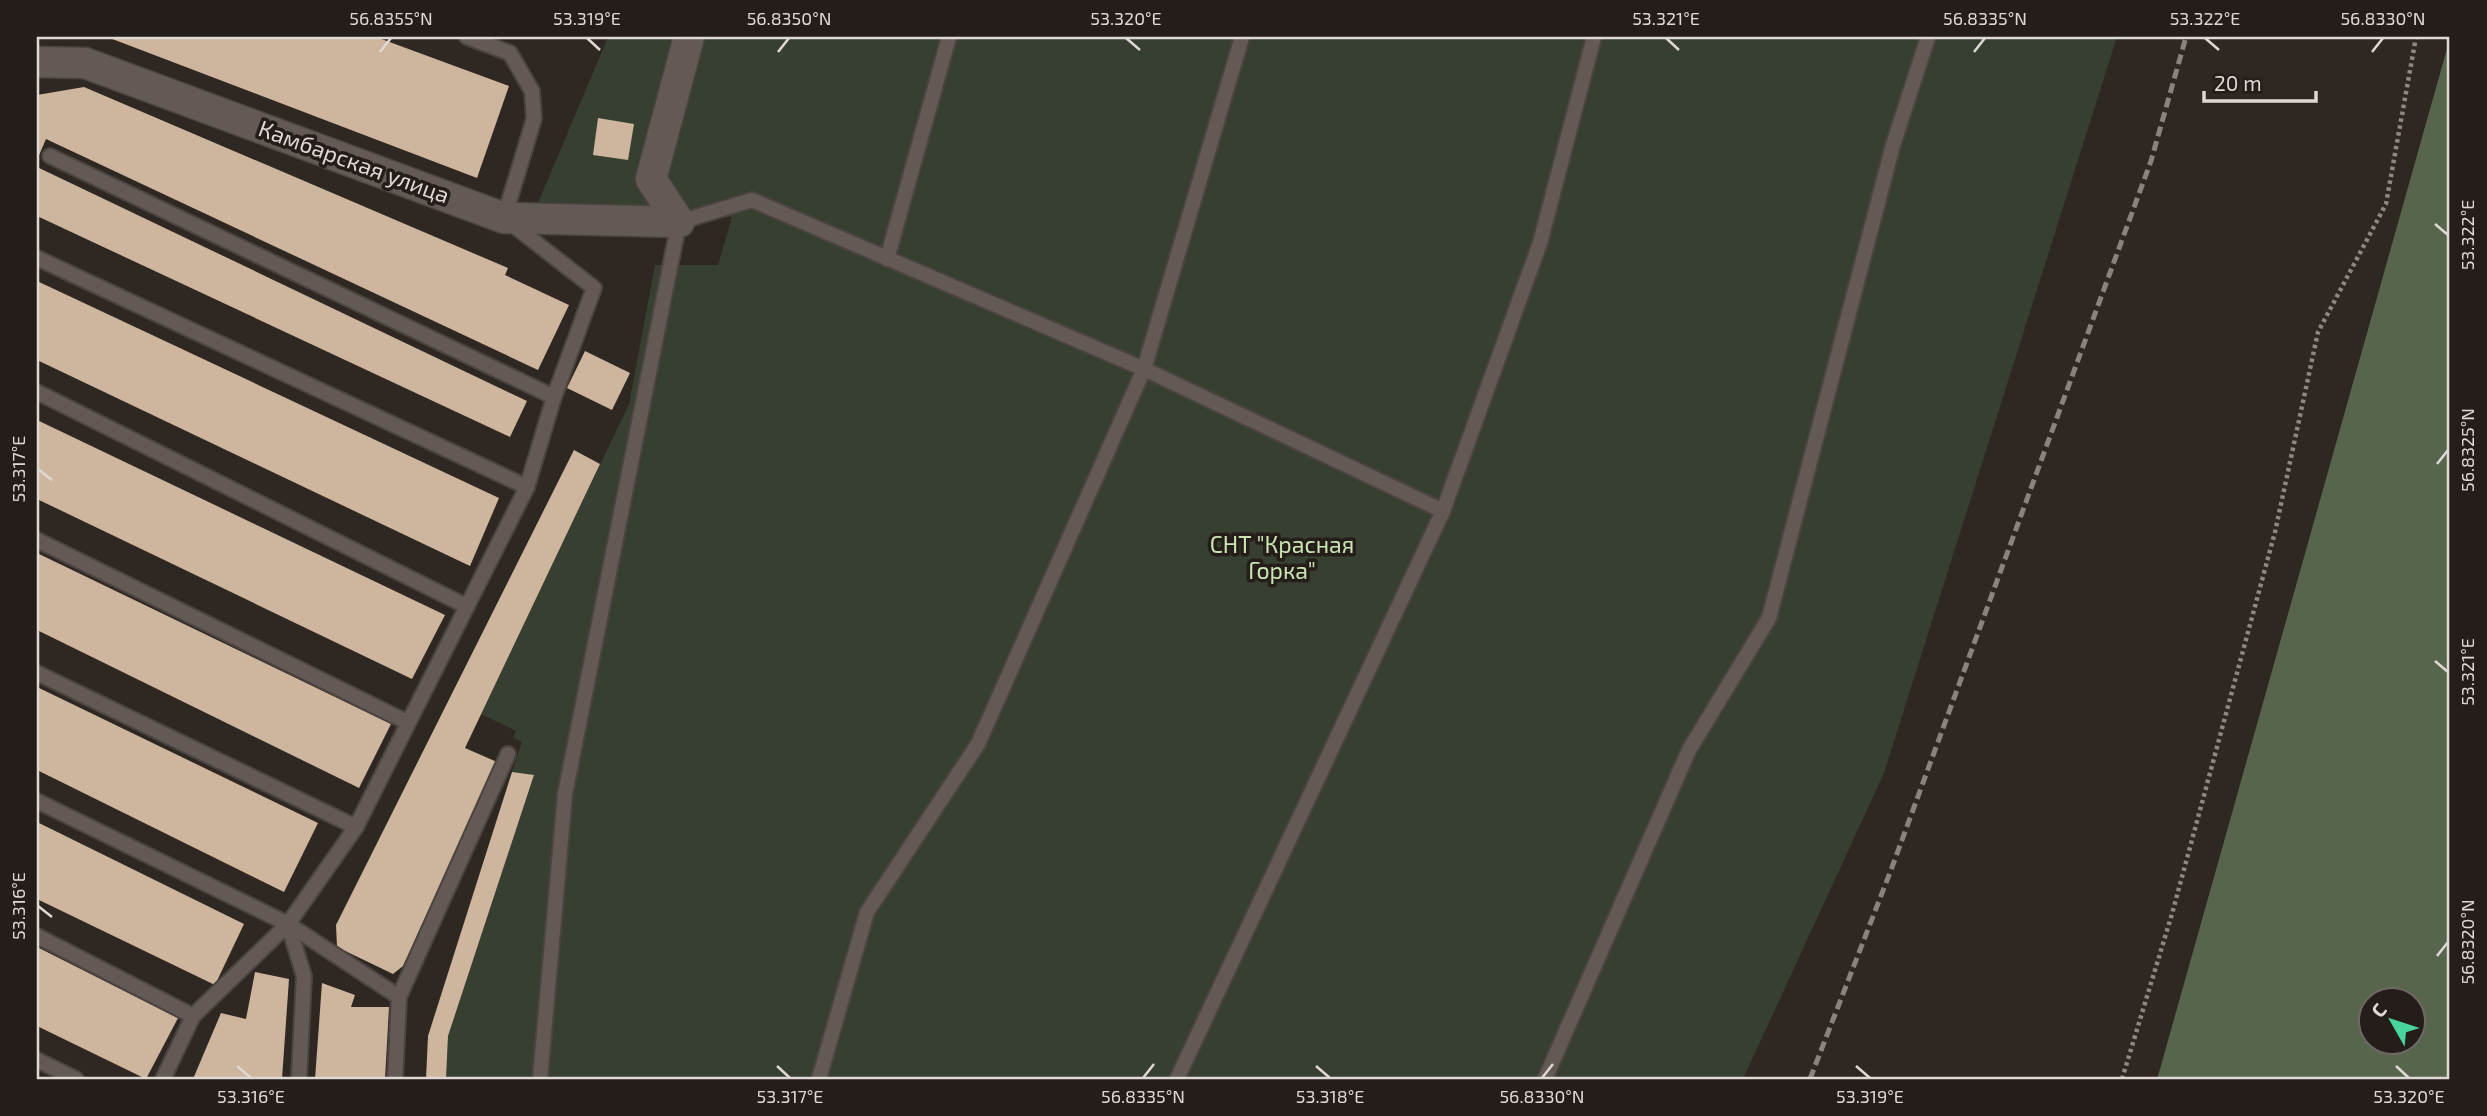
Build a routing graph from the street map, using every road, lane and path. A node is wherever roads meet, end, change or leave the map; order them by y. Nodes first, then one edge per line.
1 (467, 37) edge
2 (689, 37) edge
3 (949, 37) edge
4 (1242, 37) edge
5 (1594, 37) edge
6 (1928, 37) edge
7 (2416, 37) edge
8 (37, 62) edge
9 (50, 156) dead end
10 (504, 218) junction
11 (679, 222) junction
12 (37, 258) edge
13 (887, 259) junction
14 (1144, 369) junction
15 (37, 392) edge
16 (554, 397) junction
17 (527, 487) junction
18 (1443, 511) junction
19 (37, 540) edge
20 (466, 606) junction
21 (37, 673) edge
22 (408, 722) junction
23 (508, 754) dead end
24 (37, 801) edge
25 (356, 827) junction
26 (288, 924) junction
27 (37, 936) edge
28 (399, 997) junction
29 (193, 1016) junction
30 (37, 1060) edge
31 (76, 1079) edge
32 (163, 1079) edge
33 (299, 1079) edge
34 (395, 1079) edge
35 (540, 1079) edge
36 (819, 1079) edge
37 (1177, 1079) edge
38 (1545, 1079) edge
39 (2122, 1079) edge

1 - 10 lane
2 - 11 street
3 - 13 lane
4 - 14 lane
5 - 18 lane
6 - 38 lane
7 - 39 path
8 - 10 street, Камбарская улица
9 - 16 lane
10 - 11 street, Камбарская улица
10 - 16 lane
11 - 13 lane
11 - 35 lane
12 - 17 lane
13 - 14 lane
14 - 18 lane
14 - 36 lane
15 - 20 lane
16 - 17 lane
17 - 20 lane
18 - 37 lane
19 - 22 lane
20 - 22 lane
21 - 25 lane
22 - 25 lane
23 - 28 lane
24 - 26 lane
25 - 26 lane
26 - 28 lane
26 - 29 lane
26 - 33 lane
27 - 29 lane
28 - 34 lane
29 - 32 lane
30 - 31 lane

